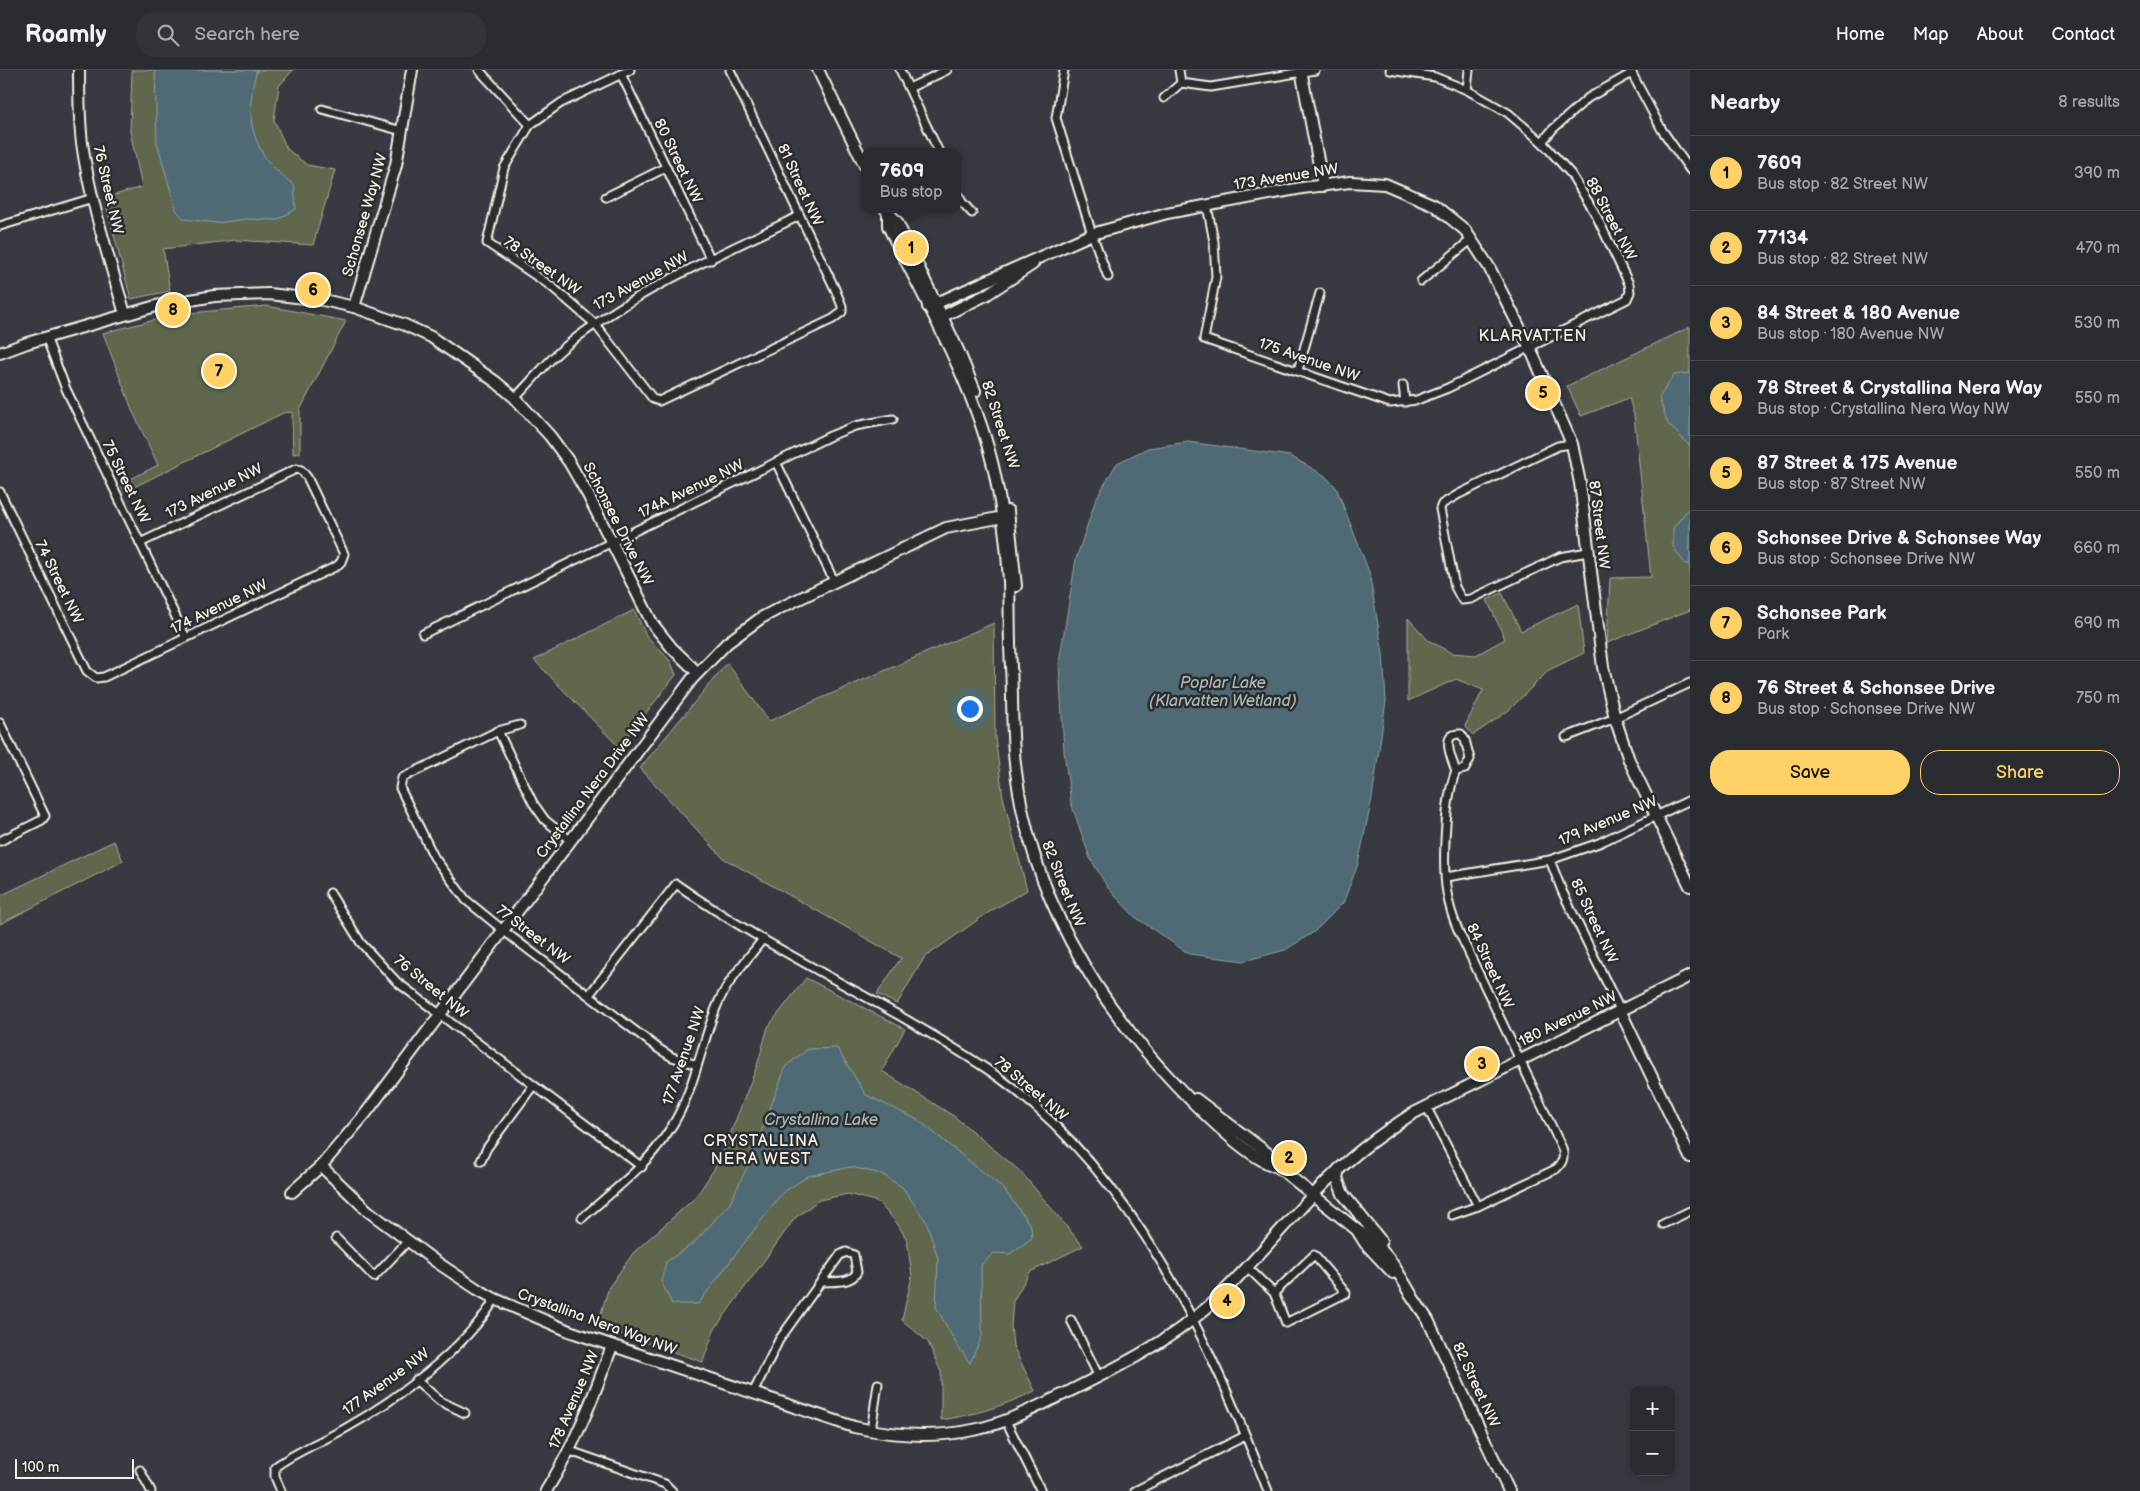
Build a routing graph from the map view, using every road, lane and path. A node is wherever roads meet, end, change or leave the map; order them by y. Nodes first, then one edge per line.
1 (79, 70) edge
2 (412, 70) edge
3 (480, 70) edge
4 (630, 70) edge
5 (730, 70) edge
6 (818, 70) edge
7 (900, 70) edge
8 (947, 70) edge
9 (1064, 70) edge
10 (1179, 70) edge
11 (1315, 70) edge
12 (1390, 70) edge
13 (1469, 70) edge
14 (1301, 71) edge
15 (1631, 72) edge
16 (622, 74) junction
17 (1181, 83) junction
18 (909, 88) junction
19 (1466, 90) junction
20 (1164, 98) dead end
21 (322, 110) dead end
22 (530, 125) junction
23 (402, 131) junction
24 (1542, 142) junction
25 (937, 148) edge
26 (861, 158) edge
27 (666, 168) junction
28 (1690, 170) edge
29 (1323, 186) junction
30 (606, 196) dead end
31 (93, 198) junction
32 (961, 200) edge
33 (1207, 205) junction
34 (888, 213) edge
35 (972, 213) dead end
36 (799, 216) junction
37 (0, 226) edge
38 (1092, 234) junction
39 (1472, 240) junction
40 (1055, 250) junction
41 (710, 260) junction
42 (1108, 277) dead end
43 (1421, 281) dead end
44 (1630, 292) joint
45 (1320, 293) dead end
46 (932, 305) junction
47 (354, 307) junction
48 (125, 314) junction
49 (938, 318) junction
50 (595, 324) junction
51 (46, 337) junction
52 (1530, 348) junction
53 (0, 353) edge
54 (1298, 370) junction
55 (1403, 385) dead end
56 (515, 398) junction
57 (659, 402) joint
58 (1405, 402) junction
59 (893, 418) dead end
60 (1572, 444) junction
61 (776, 462) junction
62 (0, 492) edge
63 (1005, 516) junction
64 (140, 544) junction
65 (612, 544) junction
66 (1588, 552) junction
67 (344, 554) joint
68 (834, 581) junction
69 (423, 634) dead end
70 (186, 638) junction
71 (697, 672) junction
72 (100, 678) joint
73 (1690, 683) edge
74 (1615, 718) junction
75 (0, 723) edge
76 (520, 725) dead end
77 (498, 731) junction
78 (1566, 737) dead end
79 (1456, 772) junction
80 (1690, 800) edge
81 (1655, 816) junction
82 (0, 841) edge
83 (571, 841) junction
84 (1550, 860) junction
85 (1446, 877) junction
86 (1690, 886) edge
87 (330, 893) dead end
88 (504, 931) junction
89 (763, 939) junction
90 (1690, 976) edge
91 (589, 995) junction
92 (1620, 1010) junction
93 (440, 1016) junction
94 (1518, 1060) junction
95 (697, 1065) junction
96 (533, 1086) junction
97 (1426, 1106) junction
98 (1690, 1157) edge
99 (481, 1161) dead end
100 (321, 1166) junction
101 (642, 1166) junction
102 (1339, 1169) junction
103 (292, 1192) dead end
104 (1314, 1194) junction
105 (1478, 1206) junction
106 (1690, 1211) edge
107 (1452, 1215) dead end
108 (582, 1218) dead end
109 (1663, 1224) dead end
110 (1357, 1230) junction
111 (336, 1238) dead end
112 (408, 1241) junction
113 (1247, 1266) junction
114 (1395, 1266) junction
115 (821, 1282) junction
116 (1274, 1292) junction
117 (1411, 1294) junction
118 (495, 1299) junction
119 (1194, 1319) junction
120 (1071, 1320) dead end
121 (612, 1346) junction
122 (1099, 1377) junction
123 (416, 1380) junction
124 (878, 1384) dead end
125 (753, 1393) junction
126 (465, 1413) dead end
127 (1006, 1421) junction
128 (871, 1431) junction
129 (1245, 1436) junction
130 (570, 1451) junction
131 (140, 1470) dead end
132 (151, 1491) edge
133 (281, 1491) edge
134 (546, 1491) edge
135 (672, 1491) edge
136 (1041, 1491) edge
137 (1135, 1491) edge
138 (1268, 1491) edge
139 (1509, 1491) edge

1 - 31 street, 76 Street NW
2 - 23 street, Schonsee Way NW
3 - 22 street
4 - 16 street
5 - 36 street, 81 Street NW
6 - 26 street
7 - 18 street
8 - 18 street
9 - 38 street
10 - 17 street
11 - 14 street
12 - 19 street, 88 Street NW
13 - 19 street
14 - 17 street
14 - 29 street
15 - 24 street
15 - 28 street
16 - 22 street
16 - 27 street, 80 Street NW
17 - 20 street
18 - 25 street
19 - 24 street, 88 Street NW
21 - 23 street
22 - 50 street, 78 Street NW
23 - 47 street, Schonsee Way NW
24 - 44 street, 88 Street NW
27 - 30 street
27 - 41 street, 80 Street NW
29 - 33 street, 173 Avenue NW
29 - 39 street, 173 Avenue NW
31 - 37 street
31 - 48 street, 76 Street NW
32 - 35 street
33 - 38 street, 173 Avenue NW
33 - 54 street, 175 Avenue NW
34 - 46 street, 82 Street NW
36 - 41 street, 173 Avenue NW
36 - 57 street, 81 Street NW
38 - 40 street, 173 Avenue NW
38 - 42 street
39 - 43 street
39 - 52 street, 87 Street NW
40 - 46 street, 173 Avenue NW
40 - 49 street, 173 Avenue NW
41 - 50 street, 173 Avenue NW
44 - 52 street, 175 Avenue NW
45 - 54 street
46 - 49 street, 82 Street NW
47 - 48 street, Schonsee Drive NW
47 - 56 street, Schonsee Drive NW
48 - 51 street, Schonsee Drive NW
49 - 63 street, 82 Street NW
50 - 56 street, 173 Avenue NW
50 - 57 street, 78 Street NW
51 - 53 street, Schonsee Drive NW
51 - 64 street, 75 Street NW
52 - 58 street, 175 Avenue NW
52 - 60 street, 87 Street NW
54 - 58 street, 175 Avenue NW
55 - 58 street
56 - 65 street, Schonsee Drive NW
59 - 61 street, 174A Avenue NW
60 - 66 street, 87 Street NW
60 - 66 street
61 - 65 street, 174A Avenue NW
61 - 68 street
62 - 72 street, 74 Street NW
63 - 68 street, Crystallina Nera Drive NW
63 - 104 street, 82 Street NW
64 - 67 street, 173 Avenue NW
64 - 70 street, 75 Street NW
65 - 69 street, 174A Avenue NW
65 - 71 street, Schonsee Drive NW
66 - 74 street, 87 Street NW
67 - 70 street, 174 Avenue NW
68 - 71 street, Crystallina Nera Drive NW
70 - 72 street, 174 Avenue NW
71 - 83 street, Crystallina Nera Drive NW
73 - 74 street
74 - 78 street
74 - 81 street, 87 Street NW
75 - 82 street
76 - 77 street
77 - 83 street
77 - 88 street, 77 Street NW
79 - 79 street, 84 Street NW
79 - 85 street, 84 Street NW
80 - 81 street, 179 Avenue NW
81 - 84 street, 179 Avenue NW
81 - 86 street, 87 Street NW
83 - 88 street, Crystallina Nera Drive NW
84 - 85 street, 179 Avenue NW
84 - 92 street, 85 Street NW
85 - 94 street, 84 Street NW
87 - 93 street, 76 Street NW
88 - 91 street, 77 Street NW
88 - 93 street, Crystallina Nera Drive NW
89 - 91 street, 78 Street NW
89 - 95 street, 177 Avenue NW
89 - 119 street, 78 Street NW
90 - 92 street, 180 Avenue NW
91 - 95 street, 77 Street NW
92 - 94 street, 180 Avenue NW
92 - 98 street, 85 Street NW
93 - 96 street, 76 Street NW
93 - 100 street, Crystallina Nera Drive NW
94 - 97 street, 180 Avenue NW
94 - 105 street, 84 Street NW
95 - 101 street, 177 Avenue NW
96 - 99 street
96 - 101 street, 76 Street NW
97 - 102 street, 180 Avenue NW
97 - 105 street
100 - 103 street, Crystallina Nera Drive NW
100 - 112 street, Crystallina Nera Way NW
101 - 108 street, 177 Avenue NW
102 - 104 street, 180 Avenue NW
102 - 114 street
104 - 110 street, 82 Street NW
104 - 113 street, Crystallina Nera Way NW
105 - 107 street
106 - 109 street
110 - 114 street, 82 Street NW
110 - 117 street, 82 Street NW
111 - 112 street
112 - 118 street, Crystallina Nera Way NW
113 - 116 street
113 - 119 street, Crystallina Nera Way NW
114 - 117 street, 82 Street NW
115 - 115 street
115 - 125 street
116 - 116 street
117 - 139 street, 82 Street NW
118 - 121 street, Crystallina Nera Way NW
118 - 123 street, 177 Avenue NW
119 - 122 street, Crystallina Nera Way NW
119 - 129 street, 78 Street NW
120 - 122 street
121 - 125 street, Crystallina Nera Way NW
121 - 130 street, 178 Avenue NW
122 - 127 street, Crystallina Nera Way NW
123 - 126 street
123 - 133 street, 177 Avenue NW
124 - 128 street
125 - 128 street, Crystallina Nera Way NW
127 - 128 street, Crystallina Nera Way NW
127 - 136 street
129 - 137 street
129 - 138 street, 78 Street NW
130 - 134 street, 178 Avenue NW
130 - 135 street
131 - 132 street

